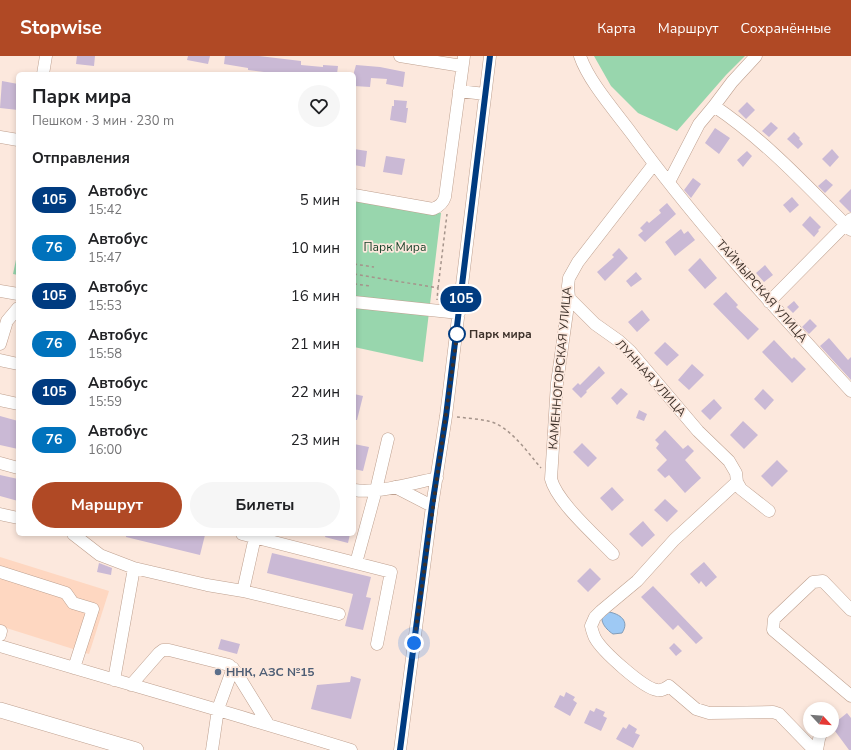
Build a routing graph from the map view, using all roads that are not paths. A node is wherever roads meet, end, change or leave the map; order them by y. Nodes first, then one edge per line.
1 (46, 56) edge
2 (400, 56) edge
3 (490, 56) edge
4 (580, 56) edge
5 (756, 56) edge
6 (463, 61) edge
7 (43, 72) edge
8 (459, 91) junction
9 (485, 94) junction
10 (714, 106) junction
11 (0, 137) edge
12 (16, 140) edge
13 (654, 164) junction
14 (672, 186) junction
15 (356, 196) edge
16 (849, 224) edge
17 (0, 291) edge
18 (16, 294) edge
19 (569, 298) junction
20 (356, 302) edge
21 (769, 302) junction
22 (16, 310) edge
23 (459, 313) junction
24 (0, 344) edge
25 (0, 360) edge
26 (16, 364) edge
27 (851, 391) edge
28 (0, 400) edge
29 (16, 404) edge
30 (388, 439) dead end
31 (0, 463) edge
32 (16, 467) edge
33 (437, 478) junction
34 (737, 482) junction
35 (395, 488) junction
36 (356, 490) edge
37 (376, 490) junction
38 (432, 506) junction
39 (769, 511) dead end
40 (0, 514) edge
41 (16, 518) edge
42 (76, 536) edge
43 (251, 536) edge
44 (255, 537) junction
45 (613, 554) dead end
46 (356, 563) junction
47 (134, 568) junction
48 (0, 572) edge
49 (243, 590) junction
50 (851, 610) edge
51 (340, 614) dead end
52 (377, 644) dead end
53 (0, 646) edge
54 (74, 668) junction
55 (233, 668) junction
56 (114, 680) junction
57 (131, 685) junction
58 (851, 696) edge
59 (218, 709) junction
60 (0, 710) edge
61 (268, 724) junction
62 (819, 738) edge
63 (136, 750) edge
64 (212, 750) edge
65 (351, 750) edge
66 (400, 750) edge
67 (815, 750) edge

1 - 7 street
2 - 6 street
3 - 9 street
4 - 13 street, ТАЙМЫРСКАЯ УЛИЦА
5 - 10 street
6 - 8 street
8 - 9 street
8 - 15 street
9 - 23 street
10 - 14 street
10 - 16 street
11 - 12 street
13 - 14 street, ТАЙМЫРСКАЯ УЛИЦА
13 - 19 street, КАМЕННОГОРСКАЯ УЛИЦА
14 - 21 street, ТАЙМЫРСКАЯ УЛИЦА
16 - 21 street
17 - 18 street
19 - 34 street, ЛУННАЯ УЛИЦА
19 - 45 street, КАМЕННОГОРСКАЯ УЛИЦА
20 - 23 street
21 - 27 street, ТАЙМЫРСКАЯ УЛИЦА
22 - 24 street
23 - 33 street
25 - 26 street
28 - 29 street
30 - 37 street
31 - 32 street
33 - 35 street
33 - 38 street
34 - 39 street
34 - 67 street
35 - 37 street
35 - 38 street
36 - 37 street
37 - 46 street
38 - 66 street
40 - 41 street
42 - 47 street
43 - 44 street
44 - 46 street
44 - 49 street
46 - 52 street
47 - 49 street
47 - 56 street
48 - 54 street
49 - 51 street
50 - 58 street
53 - 54 street
54 - 56 street
55 - 57 street
55 - 59 street
55 - 61 street
56 - 57 street
57 - 59 street
59 - 61 street
59 - 64 street
60 - 63 main road
61 - 65 street
62 - 67 street

